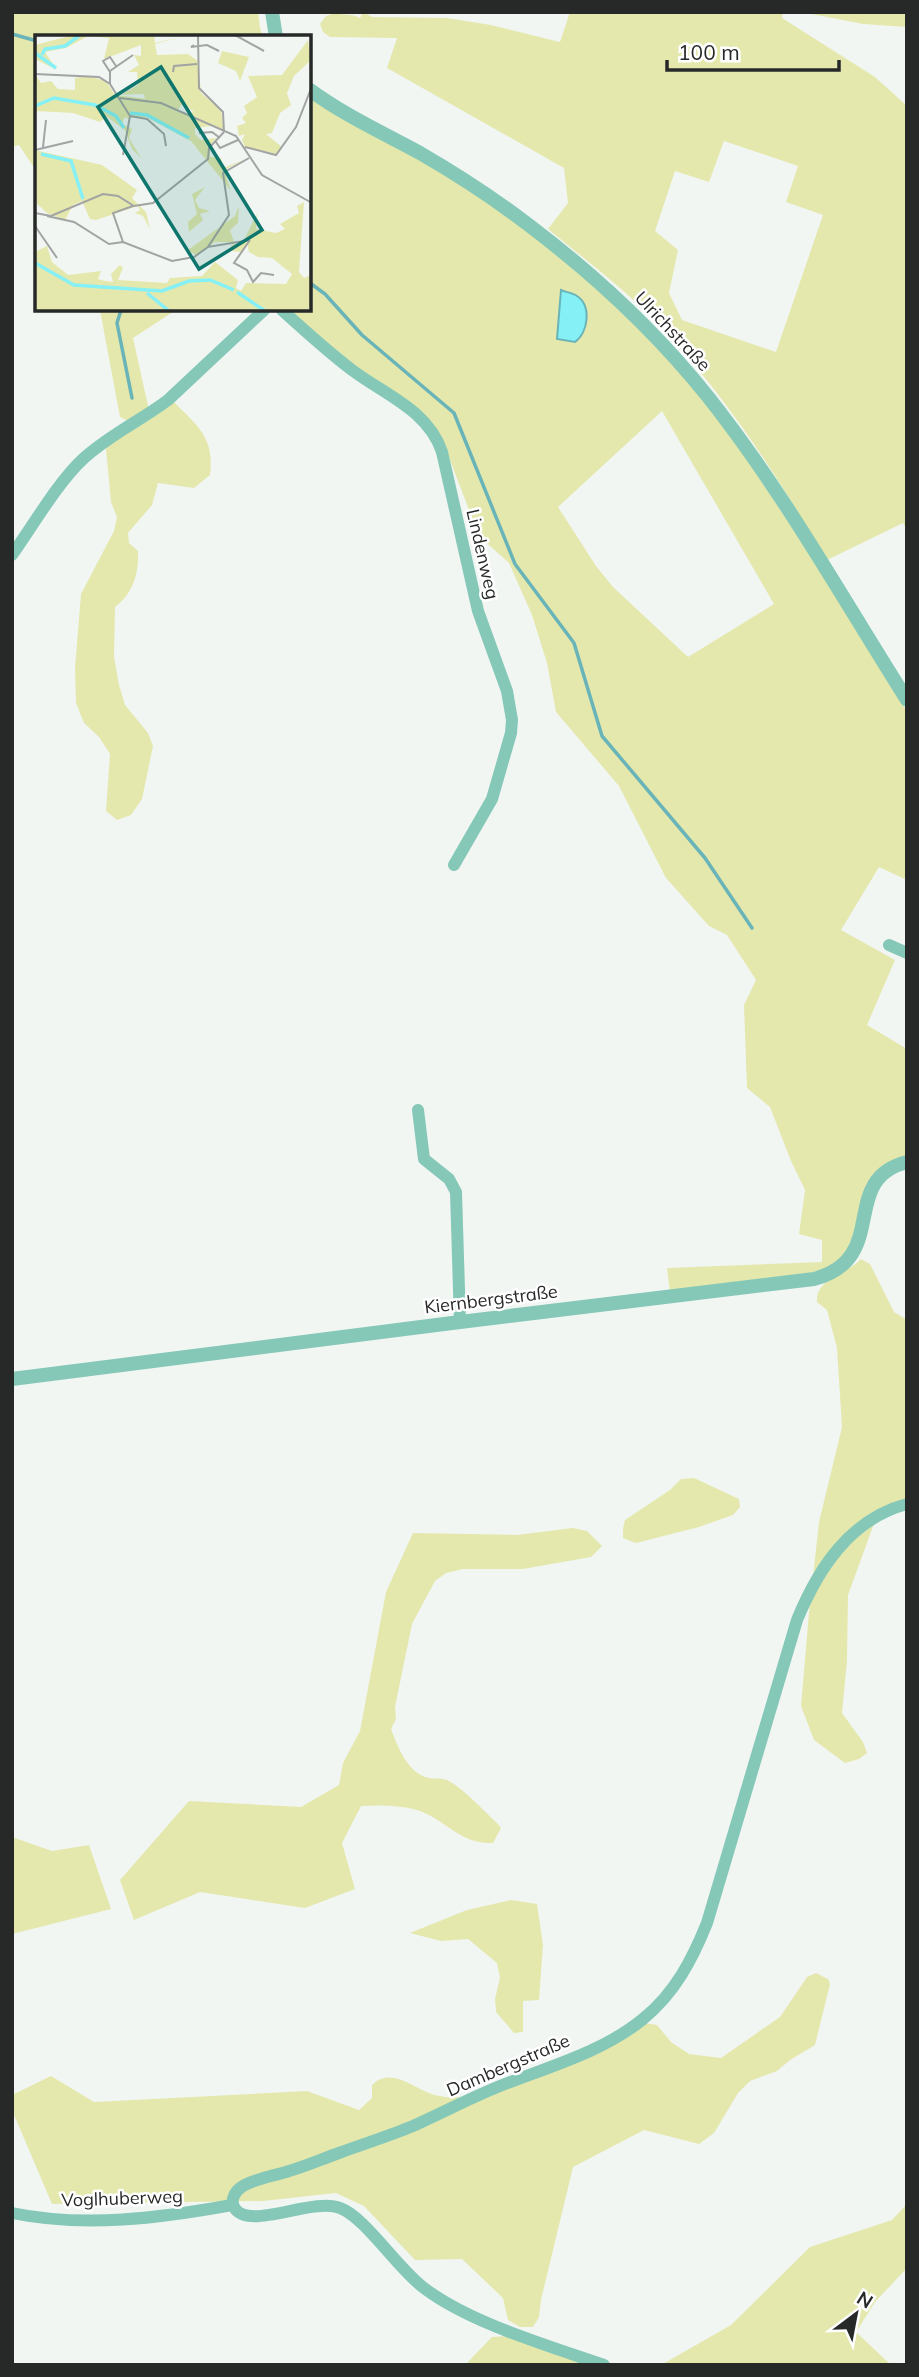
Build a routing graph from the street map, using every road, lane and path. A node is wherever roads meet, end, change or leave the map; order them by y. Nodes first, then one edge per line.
1 (272, 12) edge
2 (276, 35) edge
3 (312, 91) edge
4 (262, 312) edge
5 (284, 312) edge
6 (12, 555) edge
7 (907, 700) edge
8 (454, 865) dead end
9 (889, 945) dead end
10 (907, 953) edge
11 (418, 1110) dead end
12 (907, 1162) edge
13 (460, 1322) junction
14 (12, 1379) edge
15 (907, 1504) edge
16 (232, 2205) junction
17 (12, 2213) edge
18 (604, 2365) edge

1 - 2 street
3 - 7 street, Ulrichstraße
4 - 6 street
5 - 8 street, Lindenweg
9 - 10 street
11 - 13 street
12 - 13 street, Kiernbergstraße
13 - 14 street, Kiernbergstraße
15 - 16 street, Dambergstraße
16 - 17 street, Voglhuberweg
16 - 18 street

